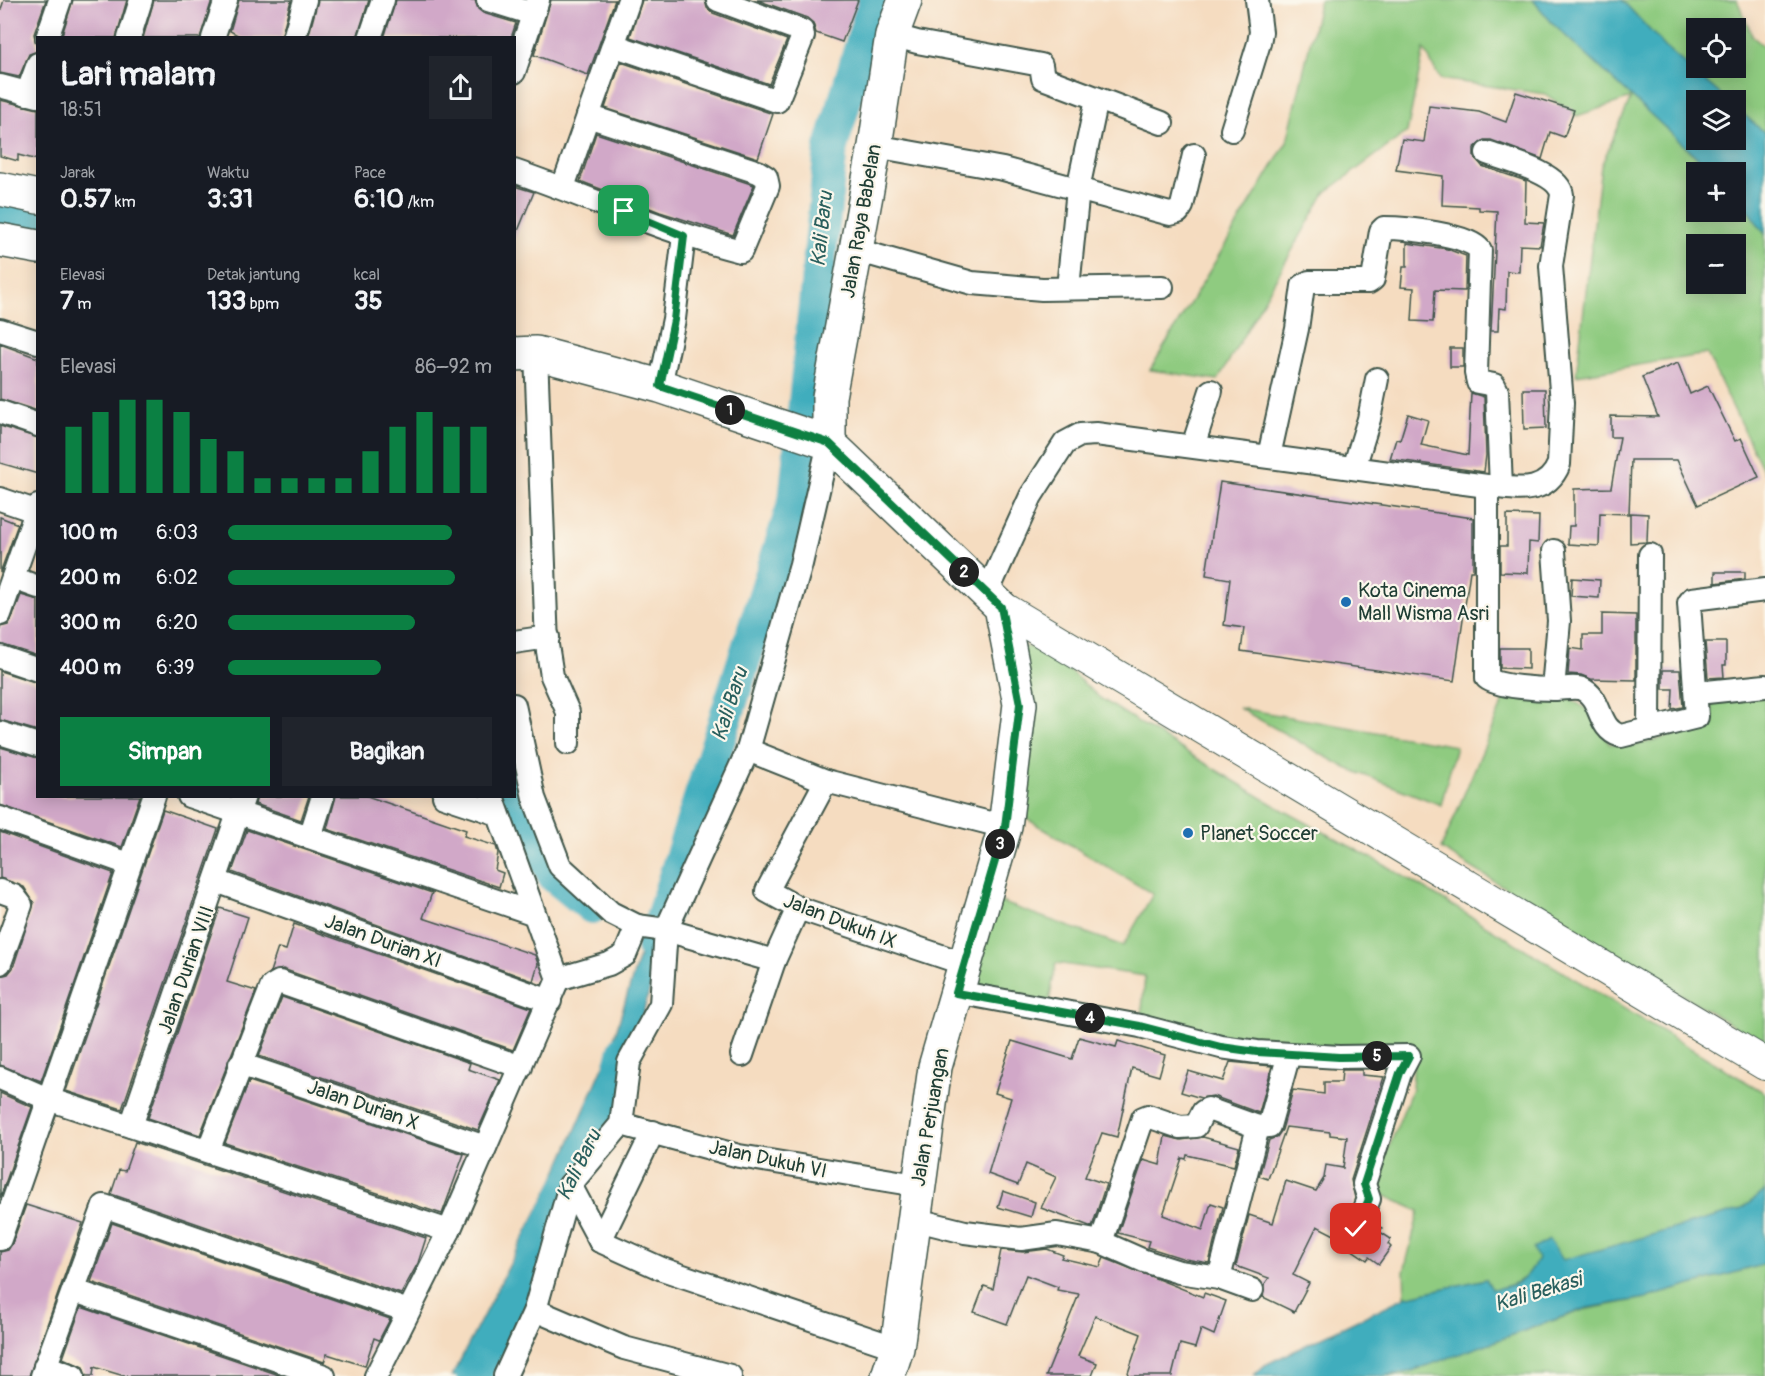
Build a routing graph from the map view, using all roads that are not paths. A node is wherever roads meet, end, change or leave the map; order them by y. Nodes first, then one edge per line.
1 (60, 0) edge
2 (141, 0) edge
3 (226, 0) edge
4 (305, 0) edge
5 (383, 0) edge
6 (488, 0) edge
7 (629, 0) edge
8 (718, 0) edge
9 (905, 0) edge
10 (1257, 0) edge
11 (536, 7) edge
12 (892, 35) junction
13 (48, 36) edge
14 (130, 36) edge
15 (214, 36) edge
16 (295, 36) edge
17 (371, 36) edge
18 (613, 45) junction
19 (516, 66) edge
20 (36, 74) edge
21 (0, 86) edge
22 (32, 95) edge
23 (1097, 99) junction
24 (588, 116) junction
25 (1162, 123) dead end
26 (1232, 130) dead end
27 (876, 146) junction
28 (1486, 153) dead end
29 (1194, 155) dead end
30 (516, 172) edge
31 (563, 187) junction
32 (0, 189) edge
33 (1078, 189) junction
34 (36, 197) edge
35 (684, 236) junction
36 (0, 240) edge
37 (36, 247) edge
38 (856, 250) junction
39 (1162, 287) dead end
40 (1068, 288) junction
41 (0, 330) edge
42 (36, 341) edge
43 (521, 354) edge
44 (1377, 379) dead end
45 (660, 386) junction
46 (1211, 391) dead end
47 (0, 412) edge
48 (36, 424) edge
49 (827, 443) junction
50 (1193, 446) junction
51 (1269, 456) junction
52 (1354, 468) junction
53 (1494, 487) junction
54 (0, 499) edge
55 (36, 510) edge
56 (36, 513) edge
57 (1554, 550) dead end
58 (1650, 555) dead end
59 (13, 578) junction
60 (36, 586) edge
61 (1765, 590) edge
62 (994, 600) junction
63 (0, 614) edge
64 (548, 636) junction
65 (516, 642) edge
66 (0, 657) edge
67 (36, 669) edge
68 (1765, 686) edge
69 (1553, 689) junction
70 (1697, 693) junction
71 (516, 714) edge
72 (1649, 729) junction
73 (0, 733) edge
74 (568, 743) dead end
75 (36, 744) edge
76 (748, 750) junction
77 (826, 781) junction
78 (153, 798) edge
79 (201, 798) edge
80 (322, 798) edge
81 (455, 798) edge
82 (241, 805) edge
83 (495, 805) edge
84 (0, 818) edge
85 (1005, 827) junction
86 (310, 837) junction
87 (129, 864) junction
88 (216, 881) junction
89 (0, 891) edge
90 (798, 909) junction
91 (532, 913) junction
92 (644, 931) junction
93 (774, 961) junction
94 (0, 963) edge
95 (558, 979) junction
96 (961, 979) junction
97 (550, 1001) junction
98 (1289, 1054) junction
99 (742, 1055) dead end
100 (240, 1064) junction
101 (1765, 1064) edge
102 (522, 1066) junction
103 (0, 1078) edge
104 (48, 1099) junction
105 (621, 1124) junction
106 (131, 1126) junction
107 (1258, 1127) junction
108 (653, 1132) junction
109 (485, 1147) junction
110 (208, 1151) junction
111 (570, 1185) junction
112 (917, 1185) junction
113 (913, 1219) junction
114 (1356, 1229) dead end
115 (449, 1231) junction
116 (0, 1239) edge
117 (600, 1241) junction
118 (1101, 1242) junction
119 (1218, 1278) junction
120 (1252, 1290) dead end
121 (75, 1291) junction
122 (535, 1310) junction
123 (408, 1311) junction
124 (893, 1362) edge
125 (43, 1371) edge
126 (72, 1376) edge
127 (324, 1376) edge
128 (376, 1376) edge
129 (504, 1376) edge
130 (730, 1376) edge

1 - 13 street
2 - 14 street
3 - 15 street
4 - 16 street
5 - 17 street
6 - 11 street
7 - 18 street
8 - 18 street
9 - 12 main road, Jalan Raya Babelan
10 - 26 street
11 - 19 street
12 - 23 street
12 - 27 main road, Jalan Raya Babelan
18 - 24 street
20 - 22 street
21 - 22 street
23 - 25 street
23 - 33 street
24 - 31 street
24 - 35 street
27 - 33 street
27 - 38 main road, Jalan Raya Babelan
28 - 53 street
29 - 33 street
30 - 31 street
31 - 35 street
32 - 34 main road
33 - 40 street
35 - 45 street
36 - 37 main road
38 - 40 street
38 - 49 main road, Jalan Raya Babelan
39 - 40 street
41 - 42 street
43 - 45 main road
43 - 64 street
44 - 52 street
45 - 49 main road
46 - 50 street
47 - 48 street
49 - 62 main road
49 - 76 street
50 - 51 street
50 - 62 street
51 - 52 street
51 - 53 street
52 - 53 street
53 - 69 street
54 - 55 street
56 - 59 street
57 - 69 street
58 - 72 street
59 - 60 street
59 - 63 street
61 - 70 street
62 - 85 main road, Jalan Perjuangan
62 - 101 street
64 - 65 street
64 - 74 street
66 - 67 street
68 - 70 street
69 - 72 street
70 - 72 street
71 - 92 street
73 - 75 street
76 - 77 street
76 - 92 street
77 - 85 street
77 - 90 street, Jalan Dukuh IX
78 - 87 street
79 - 82 street
80 - 86 street
81 - 83 street
82 - 86 street
82 - 88 street, Jalan Durian VIII
83 - 91 street
84 - 87 street
85 - 96 main road, Jalan Perjuangan
86 - 91 street
87 - 104 street
88 - 97 street, Jalan Durian XI
88 - 106 street, Jalan Durian VIII
89 - 94 street
90 - 93 street
90 - 96 street, Jalan Dukuh IX
91 - 95 street
92 - 93 street
92 - 95 street
92 - 105 street
93 - 99 street
95 - 97 street
96 - 98 street, Jalan Dukuh IX
96 - 112 main road, Jalan Perjuangan
97 - 102 street
98 - 107 street
98 - 114 street, Jalan Dukuh IX
100 - 102 street
100 - 109 street, Jalan Durian X
100 - 110 street
102 - 109 street
103 - 104 street
104 - 106 street
104 - 116 street
105 - 108 street, Jalan Dukuh VI
105 - 111 street
106 - 110 street
107 - 118 street
107 - 119 street
108 - 112 street, Jalan Dukuh VI
108 - 117 street
109 - 115 street
110 - 115 street
111 - 117 street
111 - 122 street
112 - 113 main road, Jalan Perjuangan
113 - 118 street
113 - 124 main road, Jalan Perjuangan
115 - 123 street
117 - 124 street
118 - 119 street
119 - 120 street
121 - 123 street
121 - 125 street
121 - 127 street
122 - 129 street
122 - 130 street
123 - 128 street
125 - 126 street

